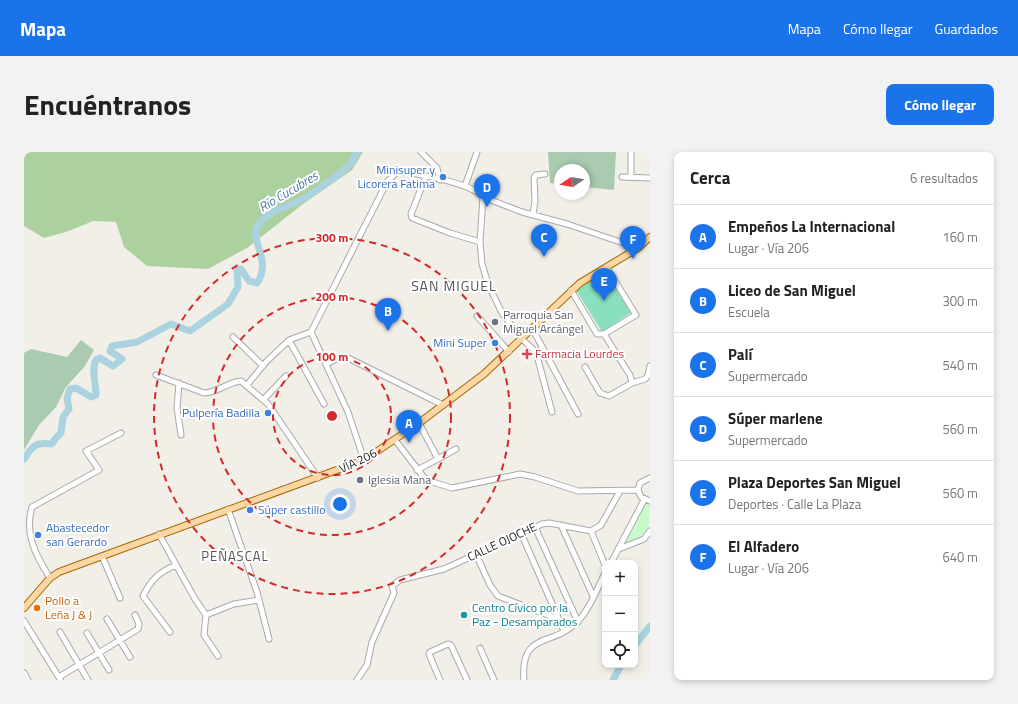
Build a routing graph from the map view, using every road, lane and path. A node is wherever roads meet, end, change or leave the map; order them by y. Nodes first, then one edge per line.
1 (421, 152) edge
2 (477, 152) edge
3 (631, 152) edge
4 (545, 174) dead end
5 (426, 176) junction
6 (622, 177) dead end
7 (631, 177) junction
8 (650, 178) edge
9 (440, 180) junction
10 (465, 186) junction
11 (483, 197) junction
12 (533, 214) junction
13 (650, 237) edge
14 (480, 242) junction
15 (638, 248) junction
16 (607, 268) junction
17 (571, 290) junction
18 (477, 316) dead end
19 (532, 328) junction
20 (311, 332) junction
21 (604, 334) junction
22 (233, 337) dead end
23 (522, 339) junction
24 (289, 340) junction
25 (509, 352) junction
26 (326, 364) junction
27 (263, 366) junction
28 (650, 366) edge
29 (585, 367) dead end
30 (156, 374) dead end
31 (286, 376) dead end
32 (632, 382) junction
33 (179, 383) junction
34 (247, 385) junction
35 (263, 400) junction
36 (324, 404) dead end
37 (443, 404) junction
38 (552, 412) dead end
39 (578, 414) dead end
40 (419, 424) junction
41 (121, 433) dead end
42 (180, 435) dead end
43 (395, 440) junction
44 (456, 449) dead end
45 (438, 459) junction
46 (364, 460) junction
47 (417, 470) junction
48 (318, 478) junction
49 (650, 478) edge
50 (638, 490) junction
51 (620, 492) junction
52 (644, 500) junction
53 (650, 501) edge
54 (228, 508) junction
55 (561, 525) junction
56 (535, 527) junction
57 (591, 531) junction
58 (650, 531) edge
59 (521, 533) junction
60 (159, 534) junction
61 (619, 549) junction
62 (476, 554) junction
63 (102, 556) junction
64 (603, 560) edge
65 (612, 560) edge
66 (176, 565) junction
67 (50, 578) junction
68 (602, 579) edge
69 (593, 596) junction
70 (120, 598) dead end
71 (259, 600) junction
72 (24, 608) edge
73 (135, 615) dead end
74 (206, 615) junction
75 (107, 619) dead end
76 (558, 619) junction
77 (24, 621) edge
78 (578, 622) junction
79 (28, 627) edge
80 (564, 631) junction
81 (60, 632) dead end
82 (170, 632) dead end
83 (87, 634) dead end
84 (269, 639) dead end
85 (120, 640) junction
86 (480, 648) dead end
87 (99, 653) junction
88 (218, 656) dead end
89 (130, 657) dead end
90 (79, 666) junction
91 (109, 670) dead end
92 (24, 673) edge
93 (60, 678) edge
94 (28, 680) edge
95 (88, 680) edge
96 (357, 680) edge
97 (440, 680) edge
98 (467, 680) edge
99 (494, 680) edge
100 (524, 680) edge

1 - 9 street
2 - 10 street
3 - 7 street
4 - 12 street
5 - 9 street
5 - 14 street
5 - 20 street
6 - 7 street
7 - 8 street
9 - 10 street
10 - 11 street
11 - 12 street
11 - 14 street
12 - 15 street
13 - 15 main road, VÍA 206
14 - 23 street
15 - 16 main road, VÍA 206
16 - 17 main road, VÍA 206
16 - 21 street
17 - 19 main road, VÍA 206
17 - 21 street
18 - 25 street
19 - 23 main road, VÍA 206
19 - 39 street
20 - 24 street
20 - 26 street
21 - 32 street
22 - 27 street
23 - 25 main road, VÍA 206
23 - 38 street
24 - 27 street
24 - 36 street
25 - 37 main road, VÍA 206
26 - 37 street
26 - 46 street
27 - 34 street
28 - 32 street
29 - 32 street
30 - 33 street
31 - 35 street
33 - 34 street
33 - 42 street
34 - 35 street
35 - 48 street
37 - 40 main road, VÍA 206
40 - 43 main road, VÍA 206
40 - 45 street
41 - 67 street
43 - 46 main road, VÍA 206
43 - 47 street
44 - 45 street
45 - 47 street
46 - 48 main road, VÍA 206
47 - 51 street
48 - 54 main road, VÍA 206
49 - 50 street
50 - 51 street
50 - 52 street
51 - 57 street
52 - 53 street
52 - 61 street
54 - 60 main road, VÍA 206
54 - 71 street
55 - 56 street, CALLE OJOCHE
55 - 57 street, CALLE OJOCHE
55 - 69 street
56 - 59 street, CALLE OJOCHE
56 - 78 street
57 - 64 street
58 - 61 street
59 - 62 street, CALLE OJOCHE
59 - 76 street
60 - 63 main road, VÍA 206
60 - 66 street
61 - 65 street
62 - 76 street
62 - 96 street, CALLE OJOCHE
63 - 67 main road, VÍA 206
63 - 70 street
66 - 74 street
66 - 82 street
67 - 72 main road, VÍA 206
68 - 69 street
69 - 78 street
71 - 74 street
71 - 84 street
73 - 85 street
74 - 88 street
75 - 85 street
76 - 80 street
77 - 79 street
78 - 80 street
79 - 93 street
80 - 100 street
81 - 90 street
83 - 87 street
85 - 87 street
85 - 89 street
86 - 99 street
87 - 90 street
87 - 91 street
90 - 93 street
90 - 95 street
92 - 94 street
97 - 98 street

